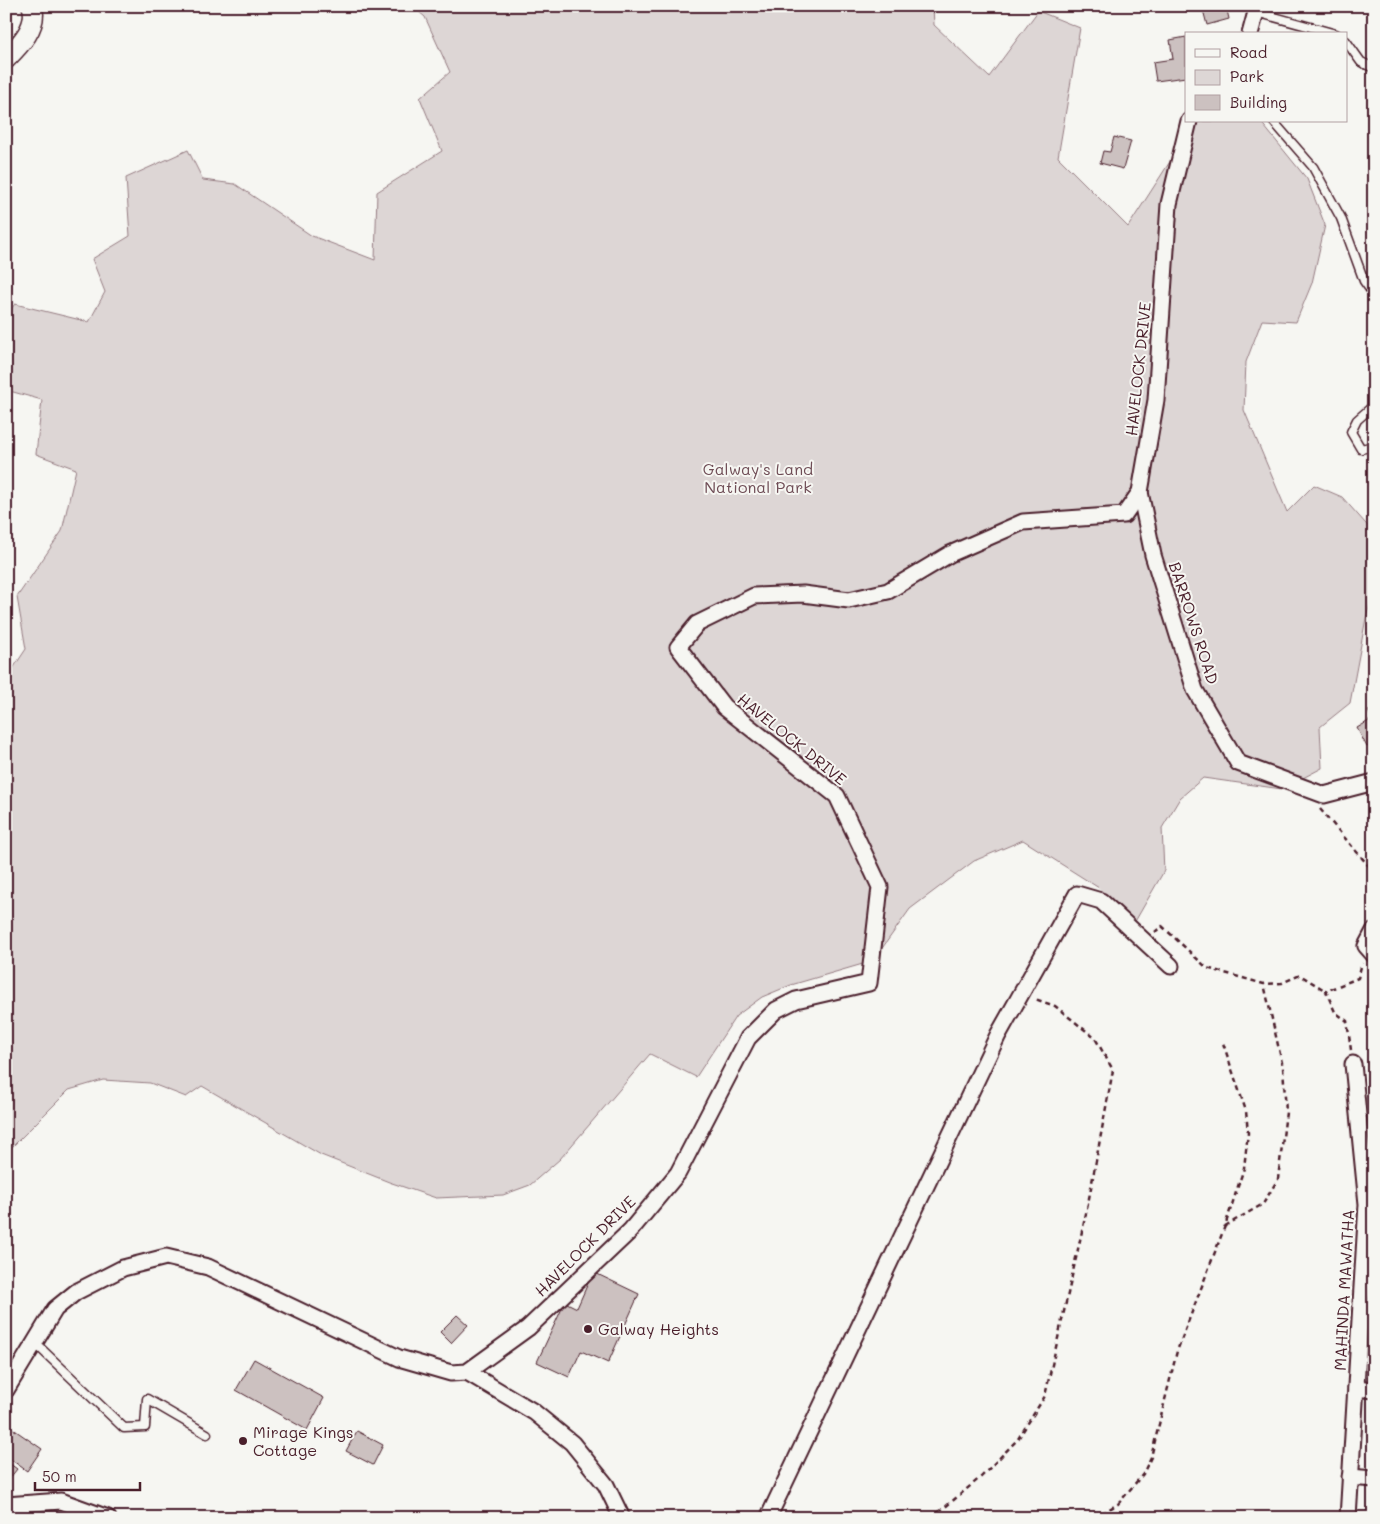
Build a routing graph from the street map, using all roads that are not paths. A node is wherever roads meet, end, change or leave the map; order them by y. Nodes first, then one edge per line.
1 (32, 6) edge
2 (1256, 9) edge
3 (1250, 32) edge
4 (1330, 32) edge
5 (1348, 44) edge
6 (6, 59) edge
7 (1374, 68) edge
8 (1189, 122) edge
9 (1274, 122) edge
10 (1374, 295) edge
11 (1374, 405) edge
12 (1374, 446) edge
13 (1140, 492) junction
14 (1374, 782) edge
15 (1374, 931) edge
16 (1370, 951) edge
17 (1171, 966) dead end
18 (1353, 1064) road end
19 (1370, 1205) edge
20 (1368, 1295) edge
21 (35, 1343) junction
22 (467, 1372) junction
23 (1356, 1388) junction
24 (6, 1390) edge
25 (1374, 1390) edge
26 (207, 1434) dead end
27 (1350, 1477) junction
28 (1374, 1479) edge
29 (6, 1505) edge
30 (108, 1518) edge
31 (622, 1518) edge
32 (768, 1518) edge
33 (1348, 1518) edge

1 - 6 street
2 - 3 street
2 - 4 lane
5 - 7 lane
8 - 13 street, HAVELOCK DRIVE
9 - 10 lane
11 - 12 lane
13 - 14 street, BARROWS ROAD
13 - 22 street, HAVELOCK DRIVE
15 - 16 street
17 - 32 street
18 - 19 street, MAHINDA MAWATHA
19 - 20 street, MAHINDA MAWATHA
20 - 23 street, MAHINDA MAWATHA
21 - 22 street
21 - 24 street
21 - 26 lane
22 - 31 street
23 - 25 street
23 - 27 street, MAHINDA MAWATHA
27 - 28 street
27 - 33 street, MAHINDA MAWATHA
29 - 30 street

